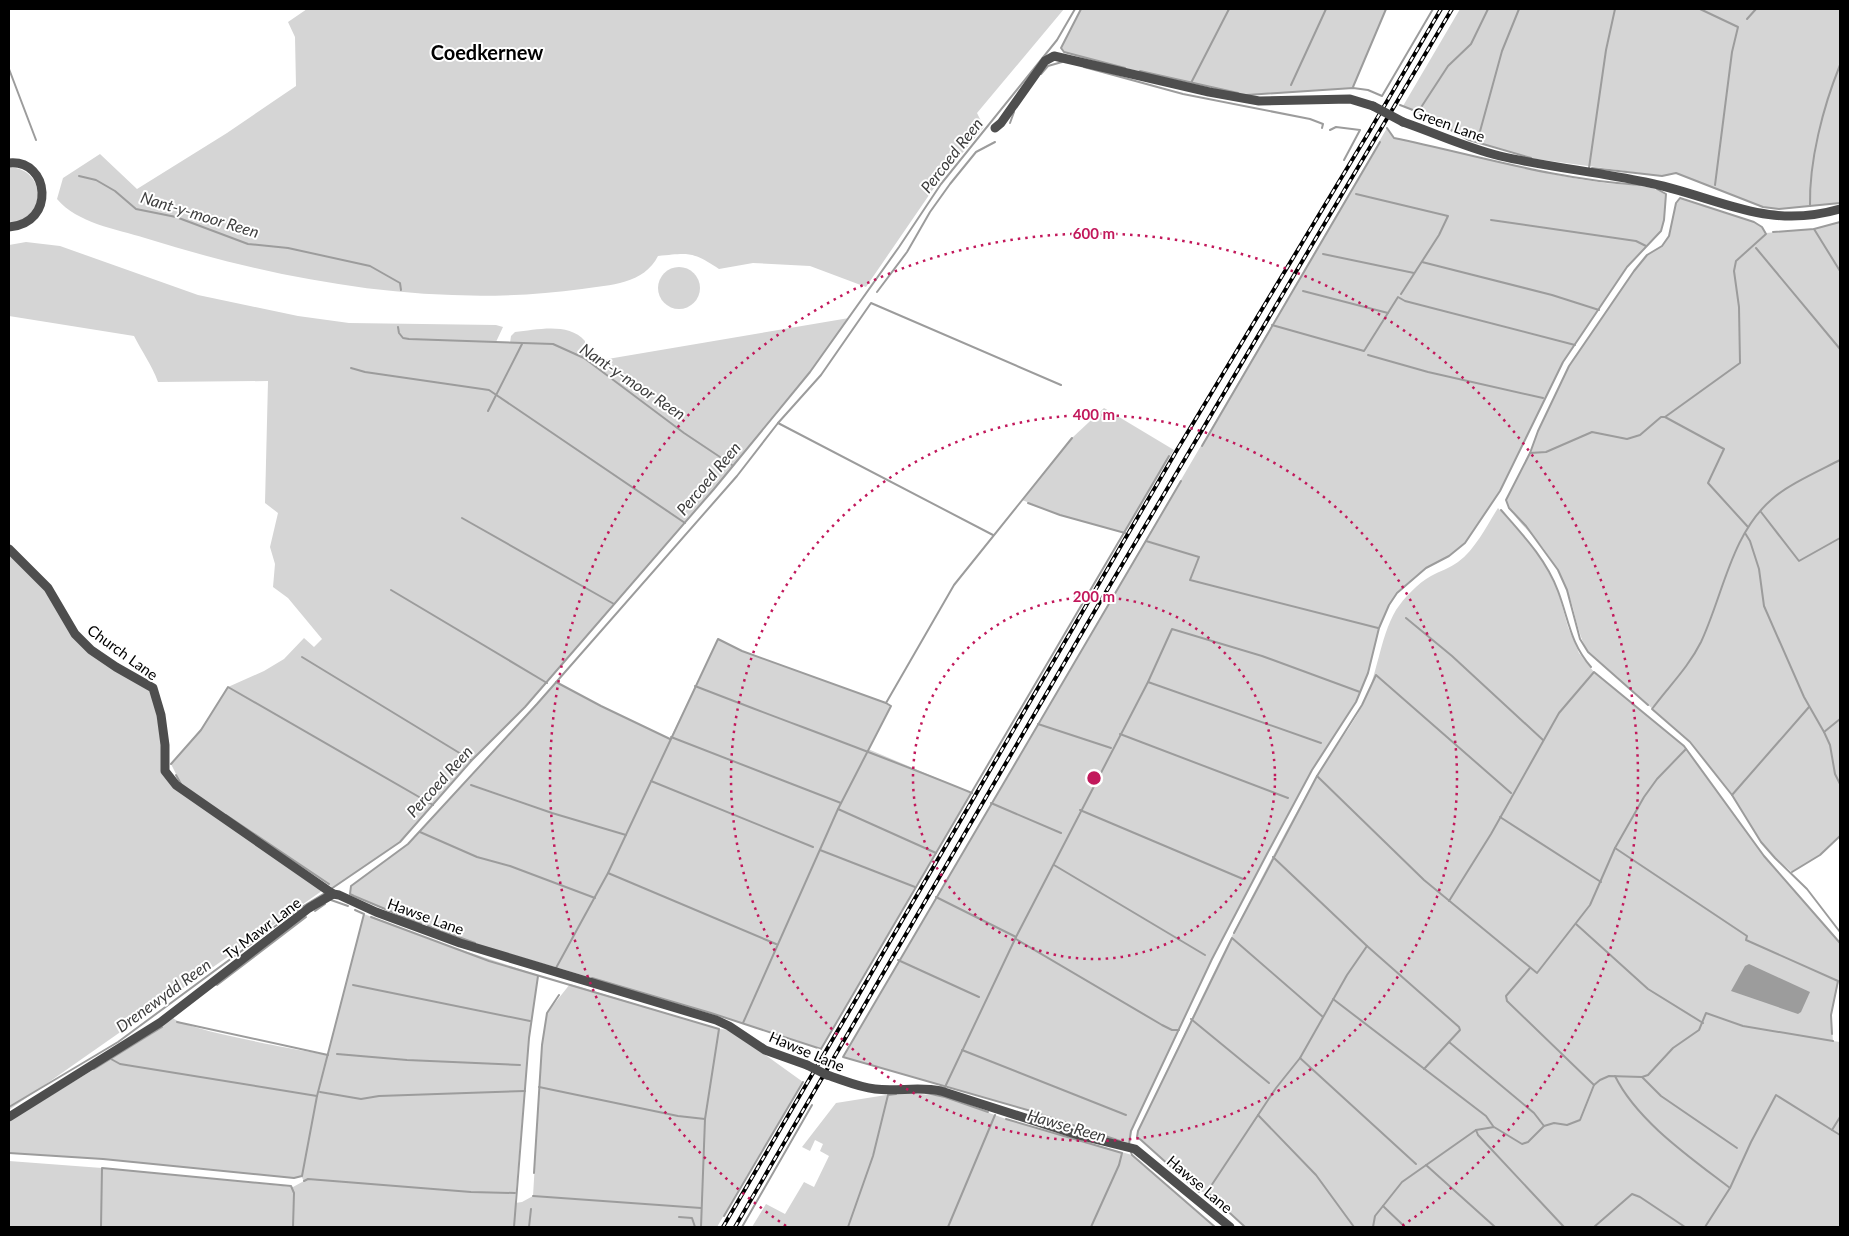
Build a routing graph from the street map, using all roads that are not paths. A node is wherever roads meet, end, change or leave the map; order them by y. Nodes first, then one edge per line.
1 (995, 128) dead end
2 (10, 162) edge
3 (1840, 209) edge
4 (9, 227) edge
5 (9, 549) edge
6 (330, 892) junction
7 (9, 1116) edge
8 (1230, 1227) edge

1 - 3 street, Green Lane, bridge
2 - 4 street
5 - 6 street, Church Lane
6 - 7 street, Ty Mawr Lane
6 - 8 street, Hawse Lane, bridge

